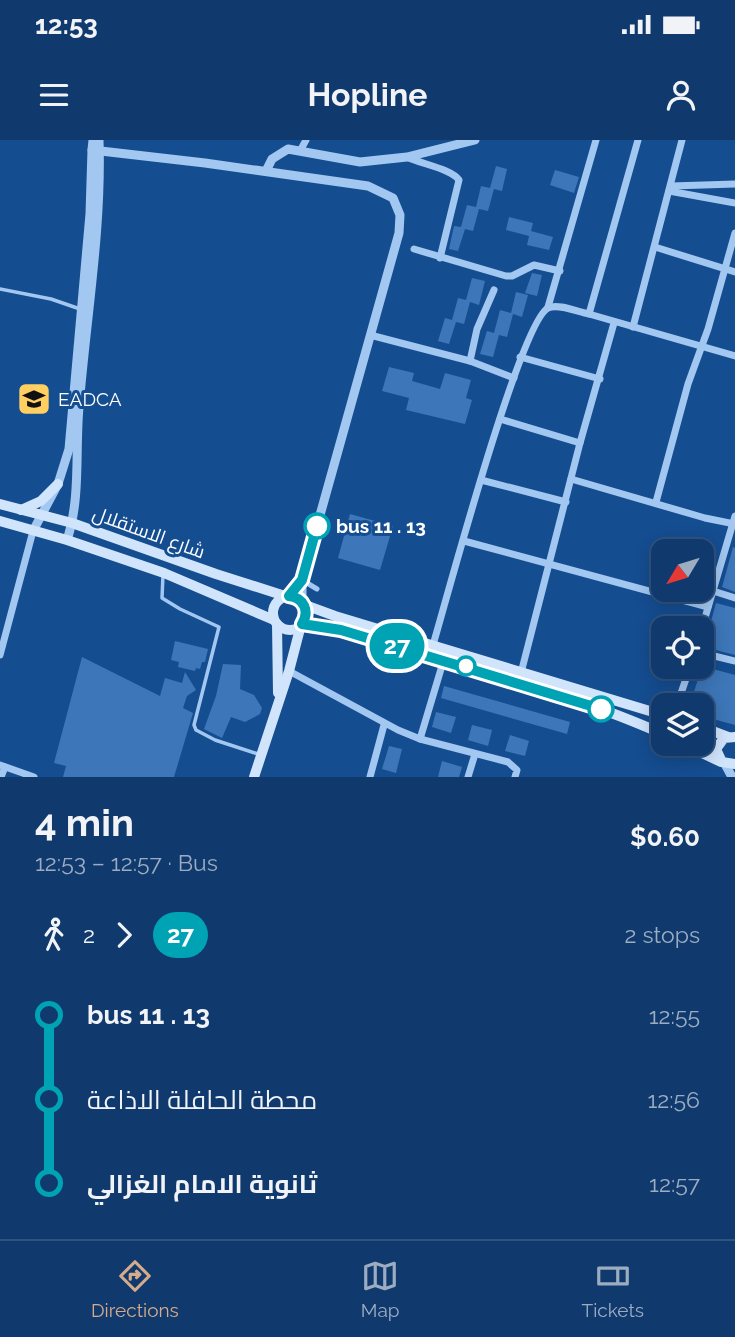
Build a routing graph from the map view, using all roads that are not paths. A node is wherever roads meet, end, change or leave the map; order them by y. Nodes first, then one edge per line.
1 (306, 140) edge
2 (475, 140) edge
3 (596, 140) edge
4 (638, 140) edge
5 (682, 140) edge
6 (96, 145) edge
7 (300, 151) junction
8 (407, 157) junction
9 (266, 171) junction
10 (735, 184) edge
11 (670, 188) junction
12 (735, 203) edge
13 (735, 233) edge
14 (655, 247) junction
15 (414, 249) dead end
16 (440, 258) junction
17 (725, 269) junction
18 (560, 271) junction
19 (735, 272) edge
20 (0, 289) edge
21 (494, 290) dead end
22 (548, 307) junction
23 (82, 310) junction
24 (589, 314) junction
25 (614, 323) junction
26 (633, 327) junction
27 (370, 335) junction
28 (703, 346) junction
29 (735, 356) edge
30 (520, 357) junction
31 (470, 361) junction
32 (514, 378) junction
33 (600, 379) junction
34 (500, 419) junction
35 (580, 443) junction
36 (571, 479) junction
37 (481, 480) junction
38 (58, 484) junction
39 (566, 502) junction
40 (656, 502) junction
41 (0, 505) edge
42 (20, 510) junction
43 (40, 514) junction
44 (734, 521) edge
45 (0, 522) edge
46 (72, 523) junction
47 (33, 531) junction
48 (67, 540) junction
49 (464, 541) junction
50 (550, 566) junction
51 (164, 573) junction
52 (302, 580) junction
53 (714, 588) edge
54 (317, 589) dead end
55 (714, 591) edge
56 (287, 596) junction
57 (735, 598) edge
58 (710, 602) edge
59 (303, 603) junction
60 (708, 607) junction
61 (705, 616) edge
62 (275, 622) junction
63 (302, 625) junction
64 (433, 645) junction
65 (0, 655) edge
66 (714, 656) edge
67 (444, 659) junction
68 (735, 662) edge
69 (289, 671) junction
70 (521, 673) junction
71 (278, 699) junction
72 (651, 711) edge
73 (384, 725) junction
74 (651, 729) edge
75 (714, 731) edge
76 (732, 737) edge
77 (420, 739) junction
78 (261, 754) junction
79 (475, 754) junction
80 (710, 756) edge
81 (727, 763) edge
82 (2, 766) edge
83 (1, 777) edge
84 (34, 777) edge
85 (254, 777) edge
86 (370, 777) edge
87 (468, 777) edge
88 (515, 777) edge
89 (732, 777) edge

1 - 7 street
2 - 8 street
3 - 18 street
4 - 24 street
5 - 11 street
6 - 9 street
6 - 23 street
6 - 46 street
7 - 8 street
7 - 9 street
8 - 16 street
9 - 27 street
10 - 11 street
11 - 12 street
11 - 14 street
13 - 17 street
14 - 17 street
14 - 26 street
15 - 16 street
16 - 18 street
17 - 19 street
17 - 28 street
18 - 22 street
20 - 23 lane
21 - 31 street
22 - 24 street
22 - 30 street
23 - 38 street
24 - 25 street
25 - 26 street
25 - 33 street
26 - 28 street
27 - 31 street
27 - 52 street
28 - 29 street
28 - 40 street
30 - 32 street
30 - 33 street
31 - 32 street
32 - 34 street
33 - 35 street
34 - 35 street
34 - 37 street
35 - 36 street
36 - 39 street
36 - 40 street
37 - 39 street
37 - 49 street
38 - 42 main road
38 - 43 street
39 - 50 street
40 - 44 street
41 - 42 main road, شارع الاستقلال
42 - 43 main road, شارع الاستقلال
43 - 46 main road, شارع الاستقلال
43 - 47 street
44 - 53 street
45 - 47 main road
46 - 48 street
46 - 56 main road, شارع الاستقلال
47 - 48 main road
47 - 65 street
48 - 51 main road
49 - 50 street
49 - 64 street
50 - 60 street
50 - 70 street
51 - 62 main road
51 - 78 lane
52 - 54 street
52 - 56 street
52 - 59 street
55 - 57 street
56 - 59 main road
56 - 62 main road
58 - 60 street
59 - 63 main road
59 - 64 main road
60 - 61 street
62 - 63 main road
62 - 71 main road
63 - 67 main road
63 - 69 main road
64 - 70 main road
66 - 68 street
67 - 74 main road
67 - 77 street
69 - 71 main road
69 - 73 street
70 - 72 main road
71 - 78 main road
73 - 77 street
73 - 86 street
75 - 76 main road
76 - 81 main road
77 - 79 street
78 - 85 main road
79 - 87 street
79 - 88 street
80 - 81 main road
81 - 89 street
82 - 83 street
82 - 84 street

